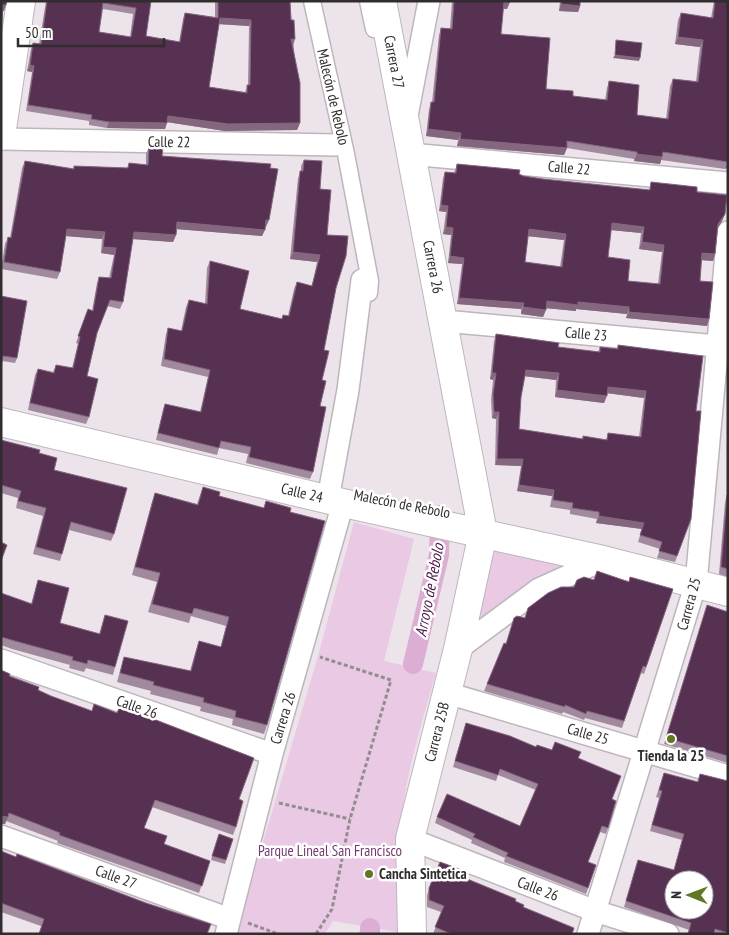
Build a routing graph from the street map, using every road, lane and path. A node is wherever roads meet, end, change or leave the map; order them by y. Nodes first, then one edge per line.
1 (21, 1) edge
2 (312, 1) edge
3 (368, 1) edge
4 (382, 1) edge
5 (429, 1) edge
6 (405, 123) junction
7 (1, 137) edge
8 (336, 145) dead end
9 (410, 154) junction
10 (728, 183) edge
11 (728, 232) edge
12 (362, 280) dead end
13 (444, 321) junction
14 (722, 347) edge
15 (1, 422) edge
16 (336, 501) junction
17 (474, 531) junction
18 (603, 560) junction
19 (696, 584) junction
20 (728, 592) edge
21 (458, 649) junction
22 (302, 652) junction
23 (1, 660) edge
24 (447, 693) junction
25 (645, 750) junction
26 (272, 754) junction
27 (728, 776) edge
28 (261, 799) junction
29 (350, 820) junction
30 (1, 836) edge
31 (410, 839) junction
32 (595, 911) junction
33 (228, 926) edge
34 (278, 934) edge
35 (316, 934) edge
36 (412, 934) edge
37 (588, 934) edge
38 (668, 934) edge

1 - 7 street
2 - 3 street, Malecón de Rebolo
4 - 6 street, Carrera 27
5 - 6 street, Carrera 26
6 - 9 street, Carrera 26
7 - 8 street, Calle 22
9 - 10 street, Calle 22
9 - 13 street, Carrera 26
11 - 14 street, Carrera 25
12 - 16 street, Carrera 26
13 - 14 street, Calle 23
13 - 17 street, Carrera 26
14 - 19 street, Carrera 25
15 - 16 street, Calle 24
16 - 17 street, Calle 24
16 - 22 street, Carrera 26
17 - 18 street, Calle 24
17 - 21 street, Carrera 25B
18 - 19 street, Calle 24
18 - 21 street
19 - 20 street, Calle 24
19 - 25 street, Carrera 25
21 - 24 street, Carrera 25B
22 - 26 street, Carrera 26
22 - 29 path
23 - 26 street, Calle 26
24 - 25 street, Calle 25
24 - 31 street, Carrera 25B
25 - 27 street, Calle 25
25 - 32 street, Carrera 25
26 - 28 street, Carrera 26
28 - 29 path
28 - 33 street, Carrera 26
29 - 35 path
30 - 33 street, Calle 27
31 - 32 street, Calle 26
31 - 36 street, Carrera 25B
32 - 37 street, Carrera 25
32 - 38 street, Calle 26
33 - 34 path

